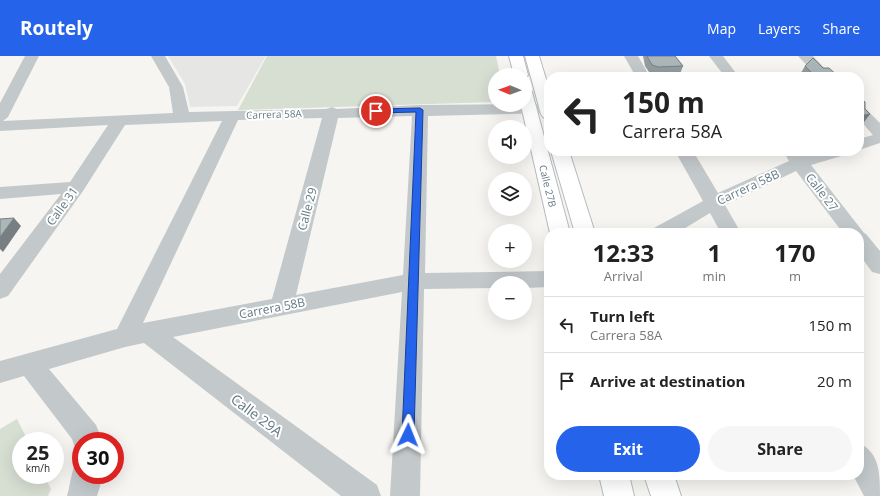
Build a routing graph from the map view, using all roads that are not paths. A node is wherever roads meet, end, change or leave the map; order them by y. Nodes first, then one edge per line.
1 (32, 56) edge
2 (158, 56) edge
3 (516, 56) edge
4 (532, 56) edge
5 (631, 56) edge
6 (716, 56) edge
7 (805, 56) edge
8 (519, 68) edge
9 (640, 72) edge
10 (728, 72) edge
11 (821, 72) edge
12 (544, 97) edge
13 (532, 103) edge
14 (488, 104) edge
15 (544, 109) edge
16 (420, 110) junction
17 (332, 112) junction
18 (530, 112) edge
19 (864, 115) edge
20 (232, 116) junction
21 (0, 117) edge
22 (182, 117) junction
23 (120, 120) junction
24 (0, 126) edge
25 (880, 132) edge
26 (880, 138) edge
27 (864, 143) edge
28 (562, 156) edge
29 (687, 156) edge
30 (795, 157) edge
31 (76, 187) junction
32 (0, 193) edge
33 (714, 203) junction
34 (559, 228) edge
35 (583, 228) edge
36 (670, 228) edge
37 (728, 228) edge
38 (850, 228) edge
39 (864, 245) edge
40 (880, 266) edge
41 (544, 279) edge
42 (4, 280) edge
43 (414, 281) junction
44 (281, 307) junction
45 (137, 335) junction
46 (30, 364) junction
47 (0, 372) edge
48 (84, 432) edge
49 (864, 466) edge
50 (615, 480) edge
51 (661, 480) edge
52 (86, 484) edge
53 (880, 494) edge
54 (82, 496) edge
55 (366, 496) edge
56 (406, 496) edge
57 (619, 496) edge
58 (666, 496) edge

1 - 21 street
2 - 22 street
3 - 8 main road
4 - 12 main road
5 - 9 street
6 - 10 street
7 - 11 street
13 - 15 street, Carrera 58A
14 - 16 street, Carrera 58A
16 - 17 street, Carrera 58A
16 - 43 street
17 - 20 street, Carrera 58A
17 - 44 street, Calle 29
18 - 34 main road, Calle 27B
19 - 25 street
20 - 22 street, Carrera 58A
20 - 45 street
22 - 23 street, Carrera 58A
23 - 24 street, Carrera 58A
23 - 31 street, Calle 31
26 - 27 street
28 - 35 main road, Calle 27B
29 - 33 street
30 - 33 street, Carrera 58B
30 - 38 street, Calle 27
31 - 32 street
31 - 42 street, Calle 31
33 - 36 street, Carrera 58B
33 - 37 street
39 - 40 street
41 - 43 street, Carrera 58B
43 - 44 street, Carrera 58B
43 - 56 street
44 - 45 street, Carrera 58B
45 - 46 street, Carrera 58B
45 - 55 street, Calle 29A
46 - 47 street, Carrera 58B
46 - 48 street
49 - 53 street
50 - 57 main road
51 - 58 main road
52 - 54 street

